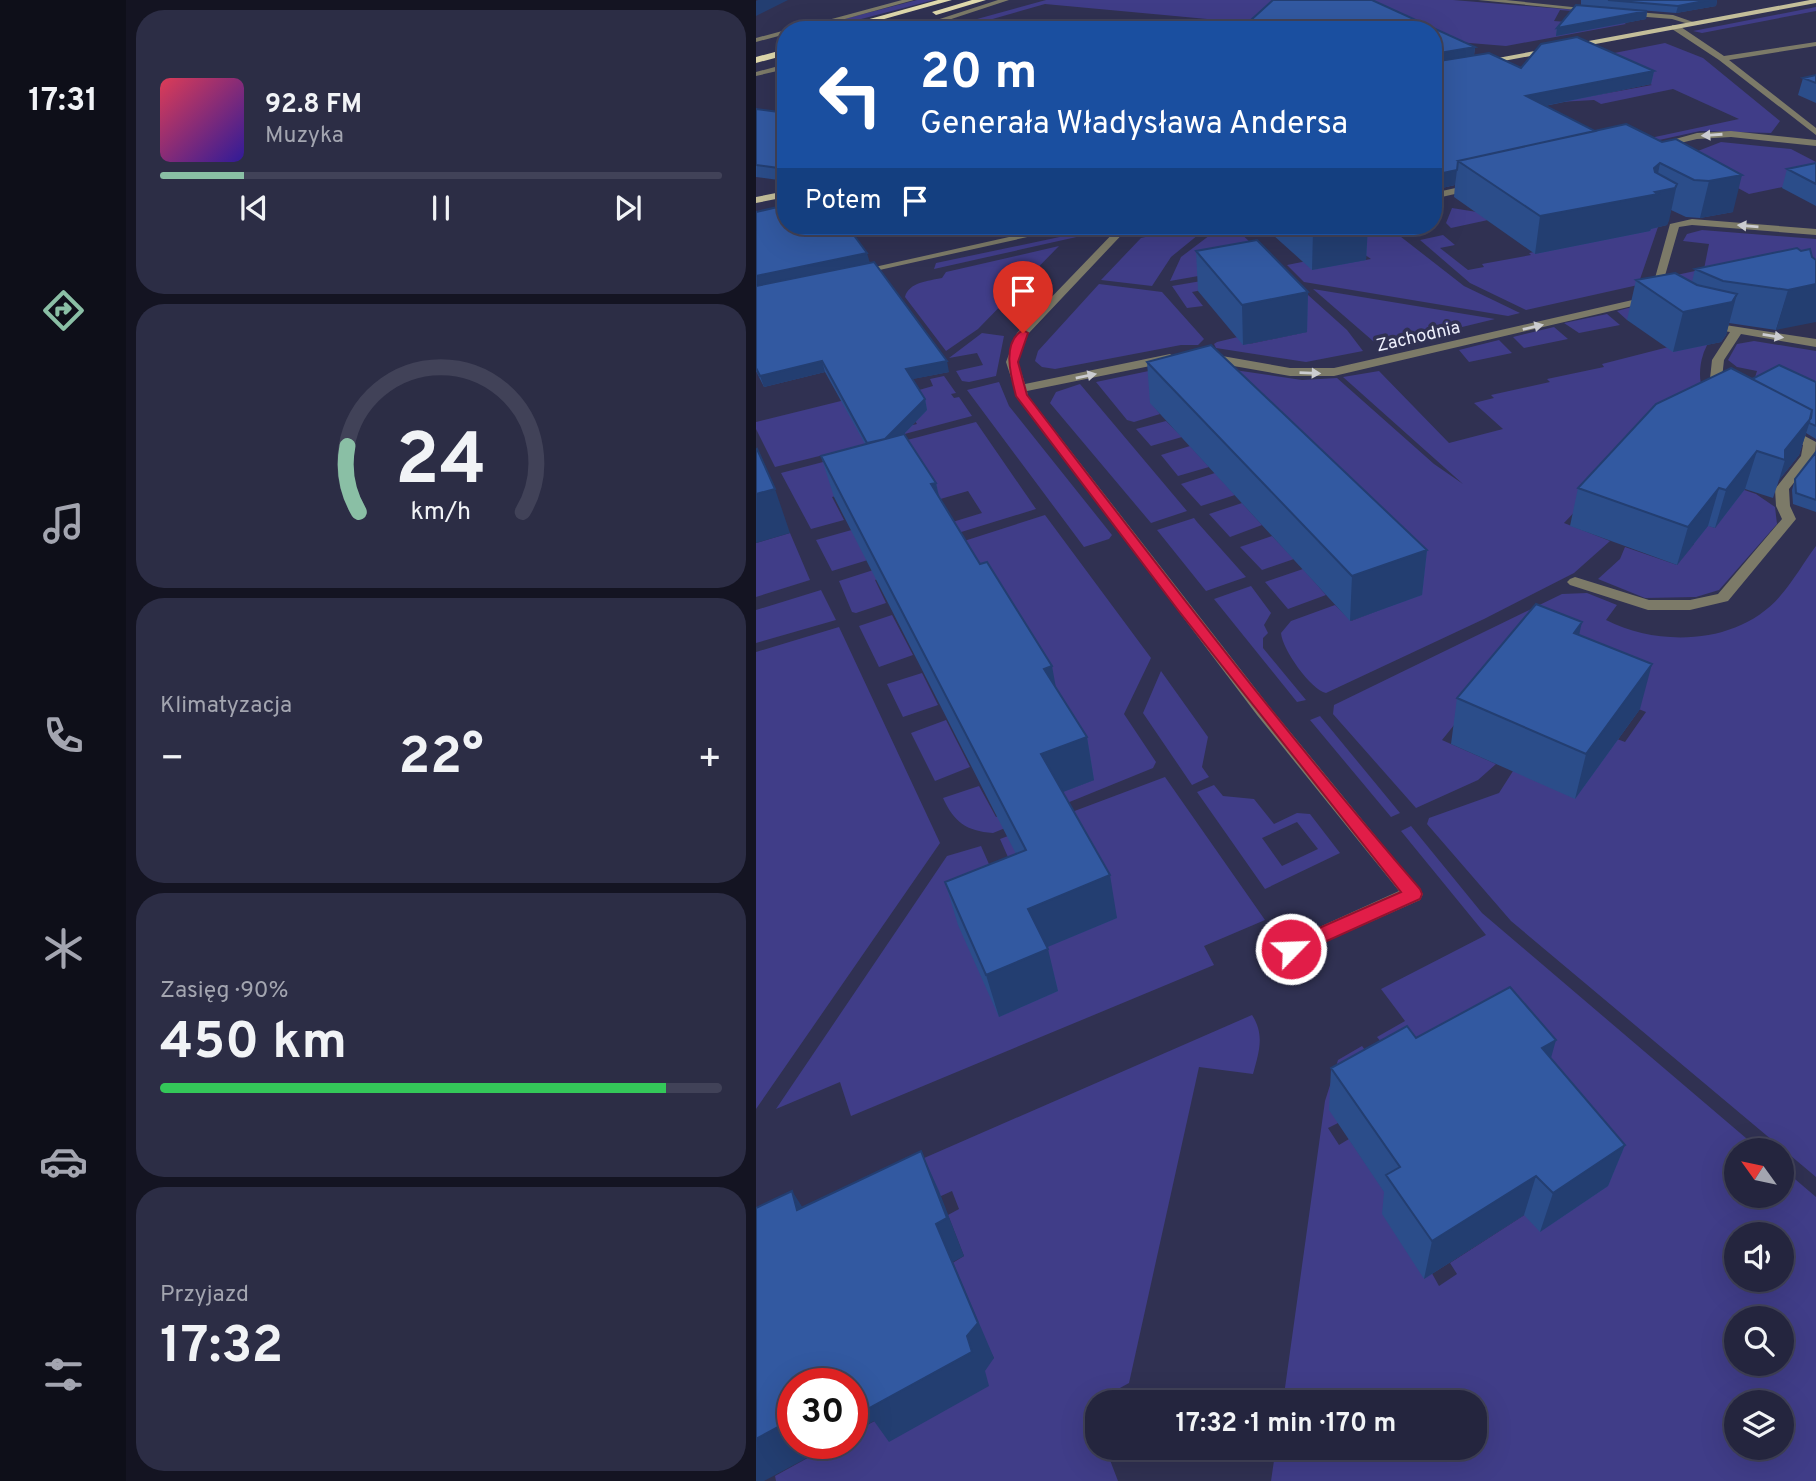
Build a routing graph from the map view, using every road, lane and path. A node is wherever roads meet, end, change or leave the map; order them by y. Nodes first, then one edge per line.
1 (911, 0) edge
2 (948, 0) edge
3 (982, 0) edge
4 (1005, 0) edge
5 (1482, 0) edge
6 (1816, 1) edge
7 (1601, 10) edge
8 (1614, 12) edge
9 (830, 21) edge
10 (868, 21) edge
11 (904, 21) edge
12 (938, 21) edge
13 (1692, 23) junction
14 (1675, 27) junction
15 (777, 34) edge
16 (756, 40) edge
17 (1816, 44) edge
18 (777, 45) edge
19 (756, 50) edge
20 (777, 54) edge
21 (1722, 58) junction
22 (756, 60) edge
23 (777, 68) edge
24 (1442, 70) edge
25 (756, 74) edge
26 (1816, 132) edge
27 (1816, 143) edge
28 (1645, 148) edge
29 (1491, 184) edge
30 (1442, 194) edge
31 (777, 196) edge
32 (756, 200) edge
33 (1816, 232) edge
34 (1030, 235) edge
35 (1116, 235) edge
36 (845, 275) edge
37 (1692, 320) edge
38 (1737, 331) junction
39 (1816, 343) edge
40 (1019, 389) junction
41 (1738, 404) edge
42 (1775, 424) edge
43 (1575, 582) dead end
44 (1291, 949) dead end

1 - 9 street
2 - 10 highway
3 - 11 highway
4 - 12 street
5 - 7 street
6 - 13 main road
8 - 13 street
13 - 14 main road
14 - 21 street
14 - 24 main road
15 - 16 street
17 - 21 street
18 - 19 highway
20 - 22 highway
21 - 26 street
23 - 25 street
27 -> 28 street
29 - 30 street
31 - 32 main road
33 - 40 street, Zachodnia
34 - 36 street
35 - 40 street
37 - 38 street
38 -> 39 street
38 - 41 street
40 - 44 street
42 - 43 street

